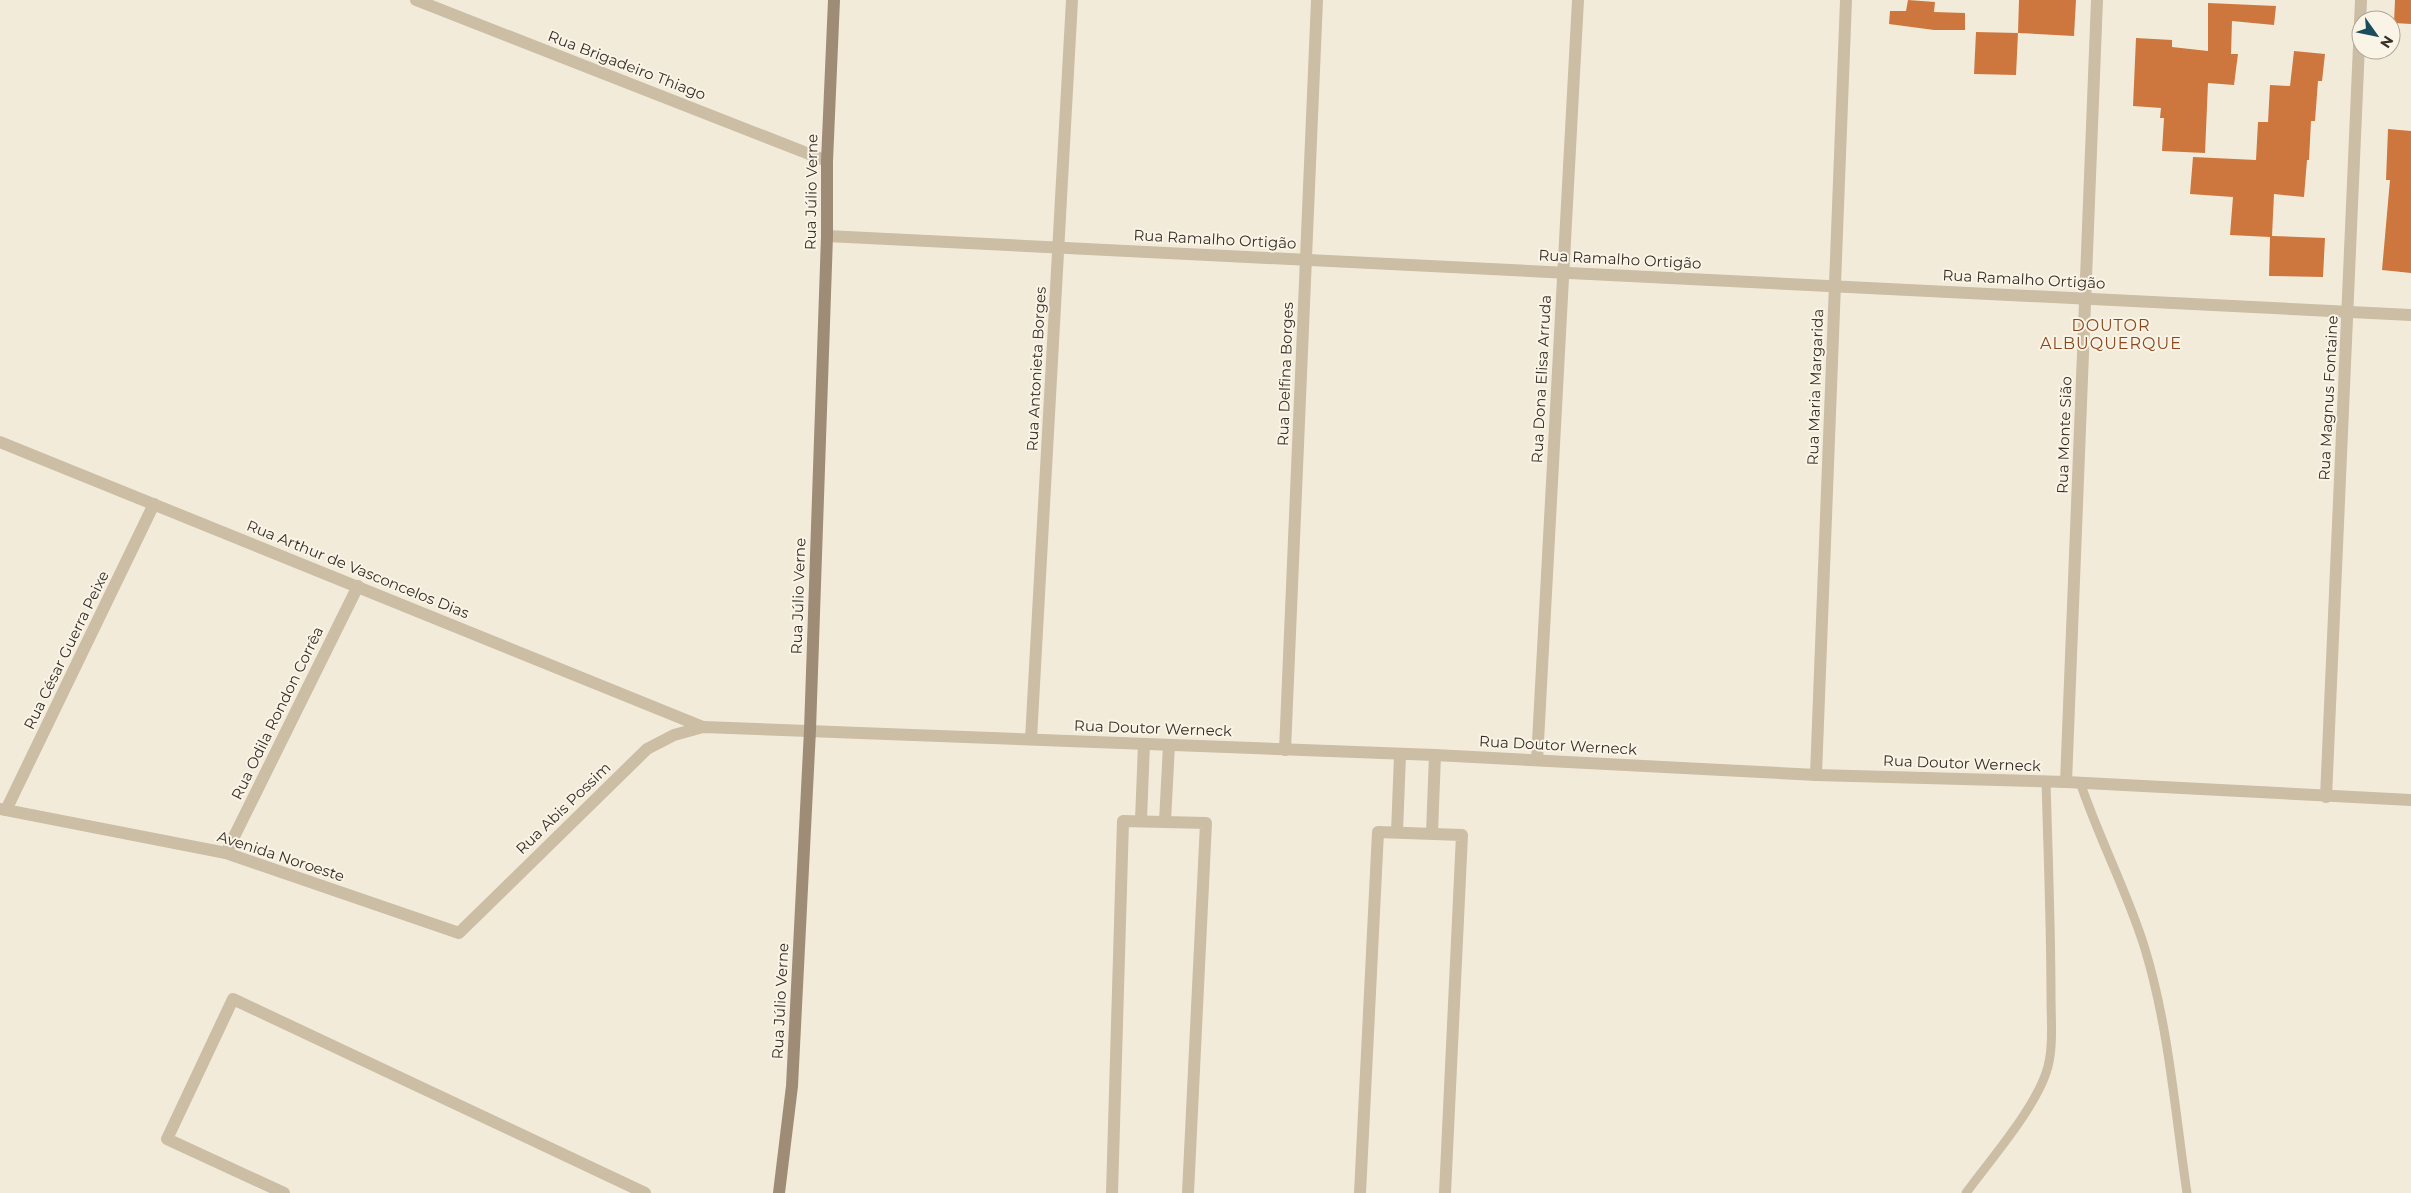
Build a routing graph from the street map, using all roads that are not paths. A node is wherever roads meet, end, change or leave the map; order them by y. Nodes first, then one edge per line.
1 (416, 0) edge
2 (834, 0) edge
3 (1072, 0) edge
4 (1317, 0) edge
5 (1578, 0) edge
6 (1846, 0) edge
7 (2097, 0) edge
8 (2361, 0) edge
9 (827, 161) junction
10 (827, 236) junction
11 (1059, 248) junction
12 (1306, 260) junction
13 (1563, 273) junction
14 (1835, 286) junction
15 (2086, 298) junction
16 (2348, 312) junction
17 (2411, 315) edge
18 (0, 442) edge
19 (154, 504) junction
20 (358, 586) junction
21 (703, 727) junction
22 (810, 730) junction
23 (1030, 739) junction
24 (1144, 744) junction
25 (1169, 745) junction
26 (1285, 750) junction
27 (1400, 755) junction
28 (1435, 756) junction
29 (1537, 760) junction
30 (1816, 775) junction
31 (2046, 781) junction
32 (2066, 782) junction
33 (2080, 782) junction
34 (2326, 797) junction
35 (2411, 800) edge
36 (3, 809) edge
37 (1141, 820) junction
38 (1165, 820) junction
39 (1397, 832) junction
40 (1432, 833) junction
41 (226, 853) junction
42 (459, 933) joint
43 (284, 1193) edge
44 (646, 1193) edge
45 (779, 1193) edge
46 (1112, 1193) edge
47 (1188, 1193) edge
48 (1360, 1193) edge
49 (1445, 1193) edge
50 (1966, 1193) edge
51 (2188, 1193) edge

1 - 9 street, Rua Brigadeiro Thiago
2 - 9 street, Rua Júlio Verne
3 - 11 street, Rua Antonieta Borges
4 - 12 street, Rua Delfina Borges
5 - 13 street, Rua Dona Elisa Arruda
6 - 14 street, Rua Maria Margarida
7 - 15 street, Rua Monte Sião
8 - 16 street, Rua Magnus Fontaine
9 - 10 street, Rua Júlio Verne
10 - 11 street, Rua Ramalho Ortigão
10 - 22 street, Rua Júlio Verne
11 - 12 street, Rua Ramalho Ortigão
11 - 23 street, Rua Antonieta Borges
12 - 13 street, Rua Ramalho Ortigão
12 - 26 street, Rua Delfina Borges
13 - 14 street, Rua Ramalho Ortigão
13 - 29 street, Rua Dona Elisa Arruda
14 - 15 street, Rua Ramalho Ortigão
14 - 30 street, Rua Maria Margarida
15 - 16 street, Rua Ramalho Ortigão
15 - 32 street, Rua Monte Sião
16 - 17 street, Rua Ramalho Ortigão
16 - 34 street, Rua Magnus Fontaine
18 - 19 street, Rua Arthur de Vasconcelos Dias
19 - 20 street, Rua Arthur de Vasconcelos Dias
19 - 36 street, Rua César Guerra Peixe
20 - 21 street, Rua Arthur de Vasconcelos Dias
20 - 41 street, Rua Odila Rondon Corrêa
21 - 22 street, Rua Doutor Werneck
21 - 42 street, Rua Abis Possim
22 - 23 street, Rua Doutor Werneck
22 - 45 street, Rua Júlio Verne
23 - 24 street, Rua Doutor Werneck
24 - 25 street, Rua Doutor Werneck
24 - 37 street
25 - 26 street, Rua Doutor Werneck
25 - 38 street
26 - 27 street, Rua Doutor Werneck
27 - 28 street, Rua Doutor Werneck
27 - 39 street
28 - 29 street, Rua Doutor Werneck
28 - 40 street
29 - 30 street, Rua Doutor Werneck
30 - 31 street, Rua Doutor Werneck
31 - 32 street, Rua Doutor Werneck
31 - 50 lane
32 - 33 street, Rua Doutor Werneck
33 - 34 street, Rua Doutor Werneck
33 - 51 lane
34 - 35 street, Rua Doutor Werneck
36 - 41 street, Avenida Noroeste
37 - 38 street
37 - 46 street
38 - 47 street
39 - 40 street
39 - 48 street
40 - 49 street
41 - 42 street, Avenida Noroeste
43 - 44 street

